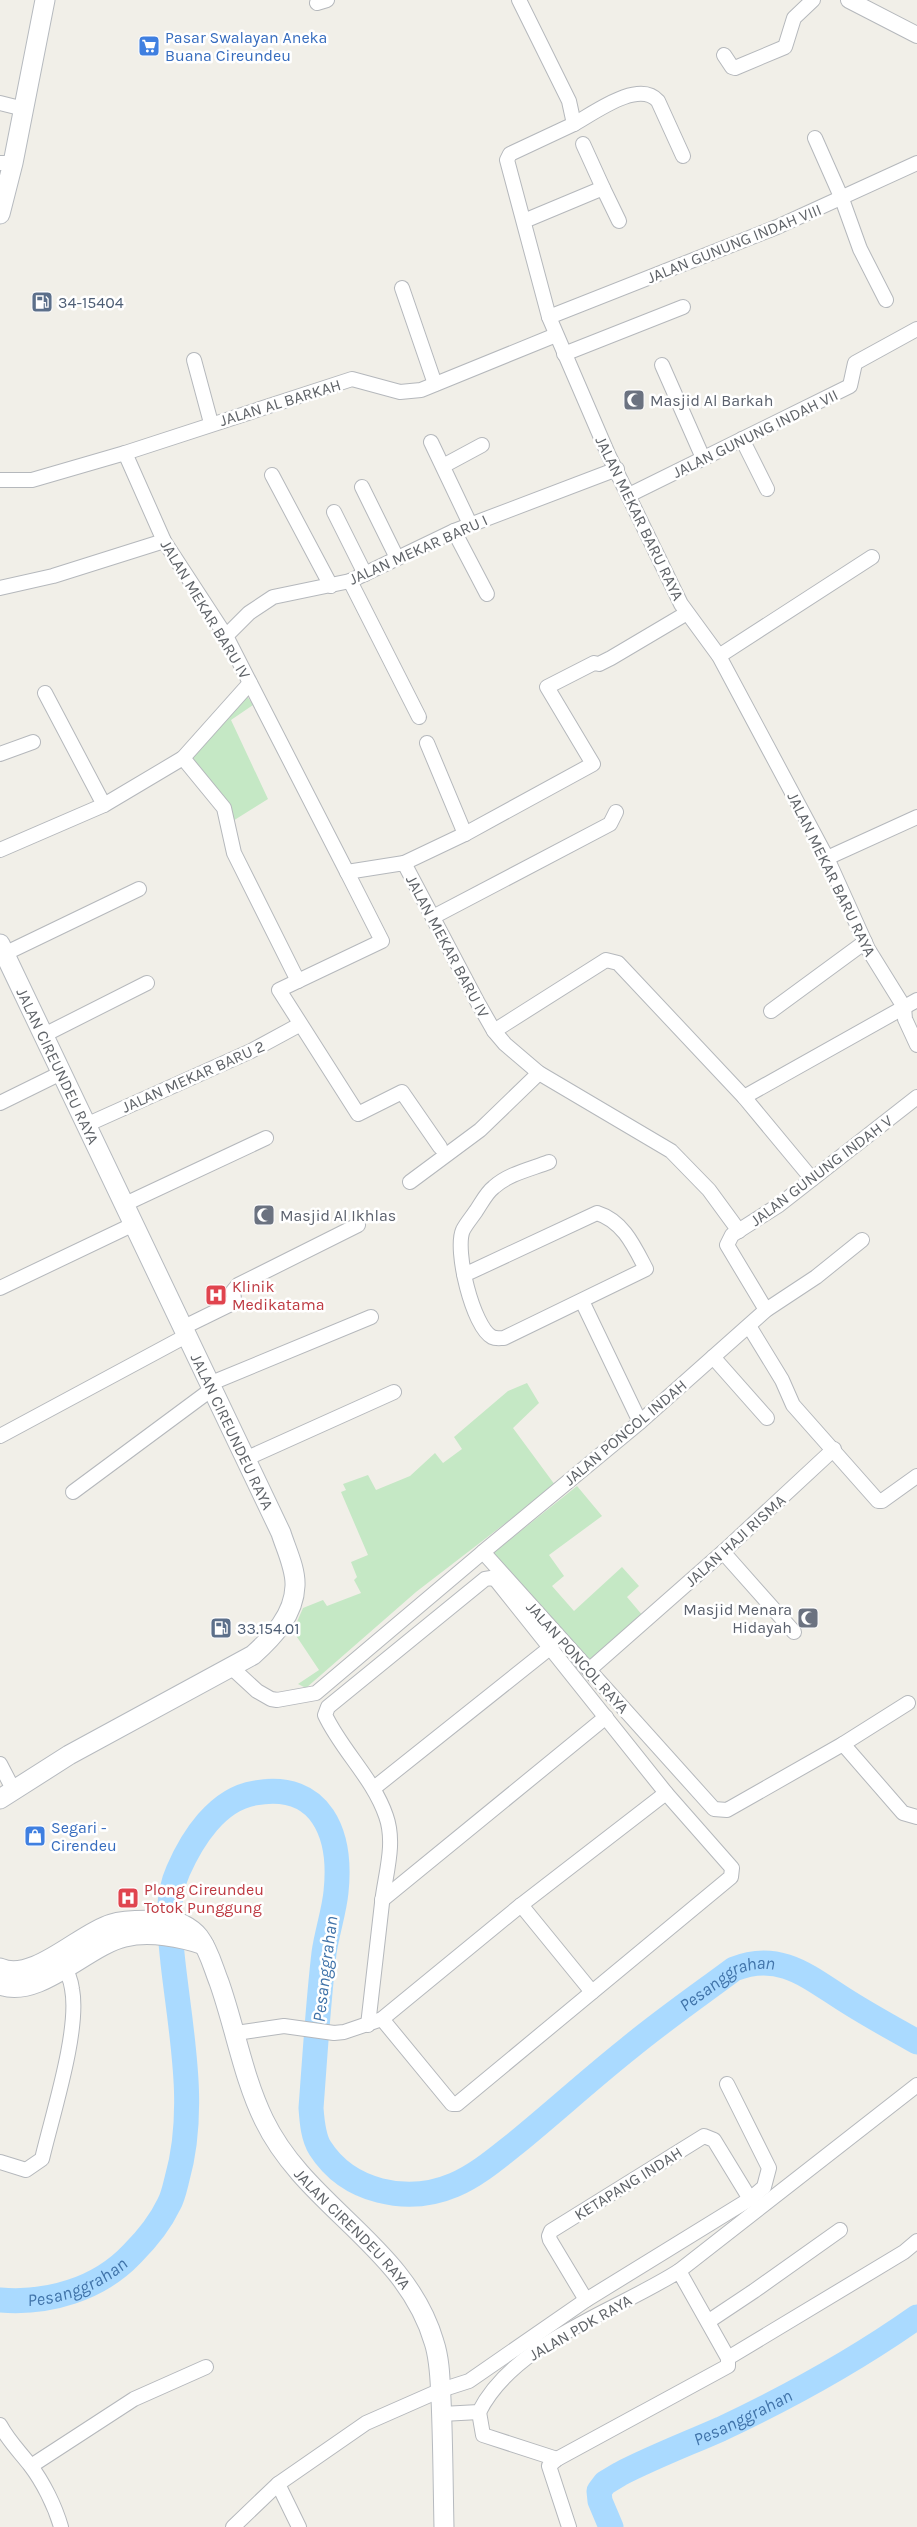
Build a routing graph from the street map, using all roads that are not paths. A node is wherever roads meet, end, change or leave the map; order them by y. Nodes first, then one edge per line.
1 (45, 0) edge
2 (519, 0) edge
3 (813, 0) edge
4 (849, 0) edge
5 (917, 35) edge
6 (724, 55) dead end
7 (0, 103) edge
8 (24, 109) junction
9 (574, 124) junction
10 (815, 138) dead end
11 (583, 144) dead end
12 (683, 156) dead end
13 (6, 163) edge
14 (917, 163) edge
15 (603, 188) junction
16 (842, 199) junction
17 (0, 214) edge
18 (524, 221) junction
19 (619, 221) dead end
20 (402, 288) dead end
21 (886, 300) dead end
22 (683, 307) dead end
23 (549, 317) junction
24 (917, 329) edge
25 (556, 335) junction
26 (564, 354) junction
27 (194, 360) dead end
28 (662, 365) dead end
29 (435, 384) junction
30 (211, 423) junction
31 (742, 439) junction
32 (431, 442) dead end
33 (482, 445) dead end
34 (125, 453) junction
35 (703, 458) junction
36 (443, 466) junction
37 (617, 469) junction
38 (272, 475) dead end
39 (0, 480) edge
40 (362, 487) dead end
41 (767, 490) dead end
42 (629, 495) junction
43 (334, 512) dead end
44 (470, 524) junction
45 (454, 531) junction
46 (164, 540) junction
47 (872, 557) dead end
48 (397, 558) junction
49 (365, 574) junction
50 (350, 581) junction
51 (331, 586) junction
52 (0, 588) edge
53 (487, 594) dead end
54 (688, 613) junction
55 (226, 636) junction
56 (719, 656) junction
57 (250, 683) junction
58 (44, 693) dead end
59 (419, 717) dead end
60 (33, 742) dead end
61 (426, 743) dead end
62 (0, 754) edge
63 (183, 758) junction
64 (104, 805) junction
65 (616, 812) dead end
66 (917, 817) edge
67 (465, 834) junction
68 (0, 850) edge
69 (827, 858) junction
70 (404, 863) junction
71 (347, 872) junction
72 (139, 889) dead end
73 (433, 917) junction
74 (865, 942) junction
75 (1, 951) edge
76 (298, 981) junction
77 (146, 983) dead end
78 (917, 1000) edge
79 (904, 1007) junction
80 (771, 1010) dead end
81 (299, 1025) junction
82 (494, 1030) junction
83 (44, 1036) junction
84 (917, 1045) edge
85 (62, 1073) junction
86 (539, 1073) junction
87 (744, 1097) junction
88 (917, 1097) edge
89 (0, 1102) edge
90 (86, 1124) junction
91 (266, 1138) dead end
92 (440, 1147) dead end
93 (549, 1162) dead end
94 (812, 1179) junction
95 (410, 1182) dead end
96 (123, 1205) junction
97 (132, 1225) junction
98 (358, 1226) dead end
99 (739, 1231) junction
100 (862, 1240) dead end
101 (464, 1275) junction
102 (0, 1288) edge
103 (582, 1301) junction
104 (766, 1310) junction
105 (371, 1317) dead end
106 (749, 1326) junction
107 (184, 1332) junction
108 (713, 1358) junction
109 (210, 1386) junction
110 (394, 1392) dead end
111 (767, 1418) dead end
112 (640, 1422) junction
113 (0, 1436) edge
114 (834, 1449) junction
115 (245, 1459) junction
116 (917, 1476) edge
117 (72, 1492) dead end
118 (483, 1552) junction
119 (723, 1552) junction
120 (794, 1632) dead end
121 (551, 1647) junction
122 (232, 1668) junction
123 (589, 1670) junction
124 (908, 1703) dead end
125 (606, 1717) junction
126 (843, 1744) junction
127 (0, 1764) edge
128 (374, 1788) junction
129 (666, 1793) junction
130 (4, 1799) edge
131 (917, 1817) edge
132 (382, 1900) junction
133 (521, 1905) junction
134 (61, 1960) junction
135 (0, 1968) edge
136 (0, 1985) edge
137 (592, 1992) junction
138 (382, 2018) junction
139 (368, 2025) junction
140 (236, 2033) junction
141 (727, 2084) dead end
142 (917, 2085) edge
143 (0, 2162) edge
144 (750, 2199) junction
145 (840, 2230) dead end
146 (917, 2241) edge
147 (679, 2271) junction
148 (586, 2300) junction
149 (708, 2320) junction
150 (728, 2358) junction
151 (206, 2367) dead end
152 (440, 2390) junction
153 (479, 2412) junction
154 (442, 2414) junction
155 (0, 2425) edge
156 (557, 2459) junction
157 (31, 2466) junction
158 (278, 2484) junction
159 (61, 2527) edge
160 (233, 2527) edge
161 (299, 2527) edge
162 (444, 2527) edge
163 (569, 2527) edge

1 - 8 main road
2 - 9 street
3 - 6 street
4 - 5 street
7 - 8 street
8 - 13 main road
9 - 12 street
9 - 18 street, JALAN MEKAR BARU RAYA
10 - 16 street
11 - 15 street
13 - 17 main road
14 - 16 street, JALAN GUNUNG INDAH VIII
15 - 18 street
15 - 19 street
16 - 21 street
16 - 23 street, JALAN GUNUNG INDAH VIII
18 - 23 street, JALAN MEKAR BARU RAYA
20 - 29 street
22 - 26 street
23 - 25 street, JALAN MEKAR BARU RAYA
24 - 31 street, JALAN GUNUNG INDAH VII
25 - 26 street, JALAN MEKAR BARU RAYA
25 - 29 street, JALAN AL BARKAH
26 - 37 street, JALAN MEKAR BARU RAYA
27 - 30 street
28 - 35 street
29 - 30 street, JALAN AL BARKAH
30 - 34 street, JALAN AL BARKAH
31 - 35 street, JALAN GUNUNG INDAH VII
31 - 41 street
32 - 36 street
33 - 36 street
34 - 39 street, JALAN AL BARKAH
34 - 46 street, JALAN MEKAR BARU IV
35 - 42 street, JALAN GUNUNG INDAH VII
36 - 44 street
37 - 42 street, JALAN MEKAR BARU RAYA
37 - 44 street, JALAN MEKAR BARU I
38 - 51 street
40 - 48 street
42 - 54 street, JALAN MEKAR BARU RAYA
43 - 49 street
44 - 45 street, JALAN MEKAR BARU I
45 - 48 street, JALAN MEKAR BARU I
45 - 53 street
46 - 52 street
46 - 55 street, JALAN MEKAR BARU IV
47 - 56 street
48 - 49 street, JALAN MEKAR BARU I
49 - 50 street, JALAN MEKAR BARU I
50 - 51 street, JALAN MEKAR BARU I
50 - 59 street
51 - 55 street, JALAN MEKAR BARU I
54 - 56 street, JALAN MEKAR BARU RAYA
54 - 67 street
55 - 57 street, JALAN MEKAR BARU IV
56 - 69 street, JALAN MEKAR BARU RAYA
57 - 63 street
57 - 71 street, JALAN MEKAR BARU IV
58 - 64 street
60 - 62 street
61 - 67 street
63 - 64 street
63 - 76 street
64 - 68 street
65 - 73 street
66 - 69 street
67 - 70 street
69 - 74 street, JALAN MEKAR BARU RAYA
70 - 71 street, JALAN MEKAR BARU IV
70 - 73 street, JALAN MEKAR BARU IV
71 - 76 street
72 - 75 street
73 - 82 street, JALAN MEKAR BARU IV
74 - 79 street, JALAN MEKAR BARU RAYA
74 - 80 street
75 - 83 main road, JALAN CIREUNDEU RAYA
76 - 81 street
77 - 83 street
78 - 79 street
79 - 84 street, JALAN MEKAR BARU RAYA
79 - 87 street
81 - 90 street, JALAN MEKAR BARU 2
81 - 92 street
82 - 86 street, JALAN MEKAR BARU IV
82 - 87 street
83 - 85 main road, JALAN CIREUNDEU RAYA
85 - 89 street
85 - 90 main road, JALAN CIREUNDEU RAYA
86 - 95 street
86 - 99 street, JALAN MEKAR BARU IV
87 - 94 street
88 - 94 street, JALAN GUNUNG INDAH V
90 - 96 main road, JALAN CIREUNDEU RAYA
91 - 96 street
93 - 101 street
94 - 99 street, JALAN GUNUNG INDAH V
96 - 97 main road, JALAN CIREUNDEU RAYA
97 - 102 street
97 - 107 main road, JALAN CIREUNDEU RAYA
98 - 107 street
99 - 104 street, JALAN GUNUNG INDAH V
100 - 104 street, JALAN PONCOL INDAH
101 - 103 street
101 - 103 street
103 - 112 street
104 - 106 street, JALAN PONCOL INDAH
105 - 109 street
106 - 108 street, JALAN PONCOL INDAH
106 - 114 street
107 - 109 main road, JALAN CIREUNDEU RAYA
107 - 113 street
108 - 111 street
108 - 112 street, JALAN PONCOL INDAH
109 - 115 main road, JALAN CIREUNDEU RAYA
109 - 117 street
110 - 115 street
112 - 118 street, JALAN PONCOL INDAH
114 - 116 street
114 - 119 street, JALAN HAJI RISMA
115 - 122 main road, JALAN CIREUNDEU RAYA
118 - 122 street
118 - 123 street, JALAN PONCOL RAYA
119 - 120 street
119 - 123 street, JALAN HAJI RISMA
121 - 125 street
121 - 128 street
121 - 128 street
122 - 130 main road, JALAN CIREUNDEU RAYA
123 - 126 street, JALAN PONCOL RAYA
124 - 126 street, JALAN PONCOL RAYA
125 - 129 street
125 - 132 street
126 - 131 street
127 - 130 street
128 - 132 street
129 - 133 street
129 - 137 street
132 - 139 street
133 - 137 street
133 - 138 street
134 - 135 main road, JALAN CIRENDEU RAYA
134 - 136 main road, JALAN CIRENDEU RAYA
134 - 140 main road, JALAN CIRENDEU RAYA
134 - 143 street
137 - 138 street
138 - 139 street
139 - 140 street
140 - 152 main road, JALAN CIRENDEU RAYA
141 - 144 street
142 - 147 street, JALAN PDK RAYA
144 - 148 street
144 - 148 street, KETAPANG INDAH
145 - 149 street
146 - 150 street
147 - 149 street
147 - 153 street, JALAN PDK RAYA
148 - 152 street
149 - 150 street
150 - 156 street
151 - 157 street
152 - 154 main road, JALAN CIRENDEU RAYA
152 - 158 street
153 - 154 street
153 - 156 street
154 - 162 main road, JALAN CIRENDEU RAYA
155 - 157 street
156 - 163 street
157 - 159 street
158 - 160 street
158 - 161 street

